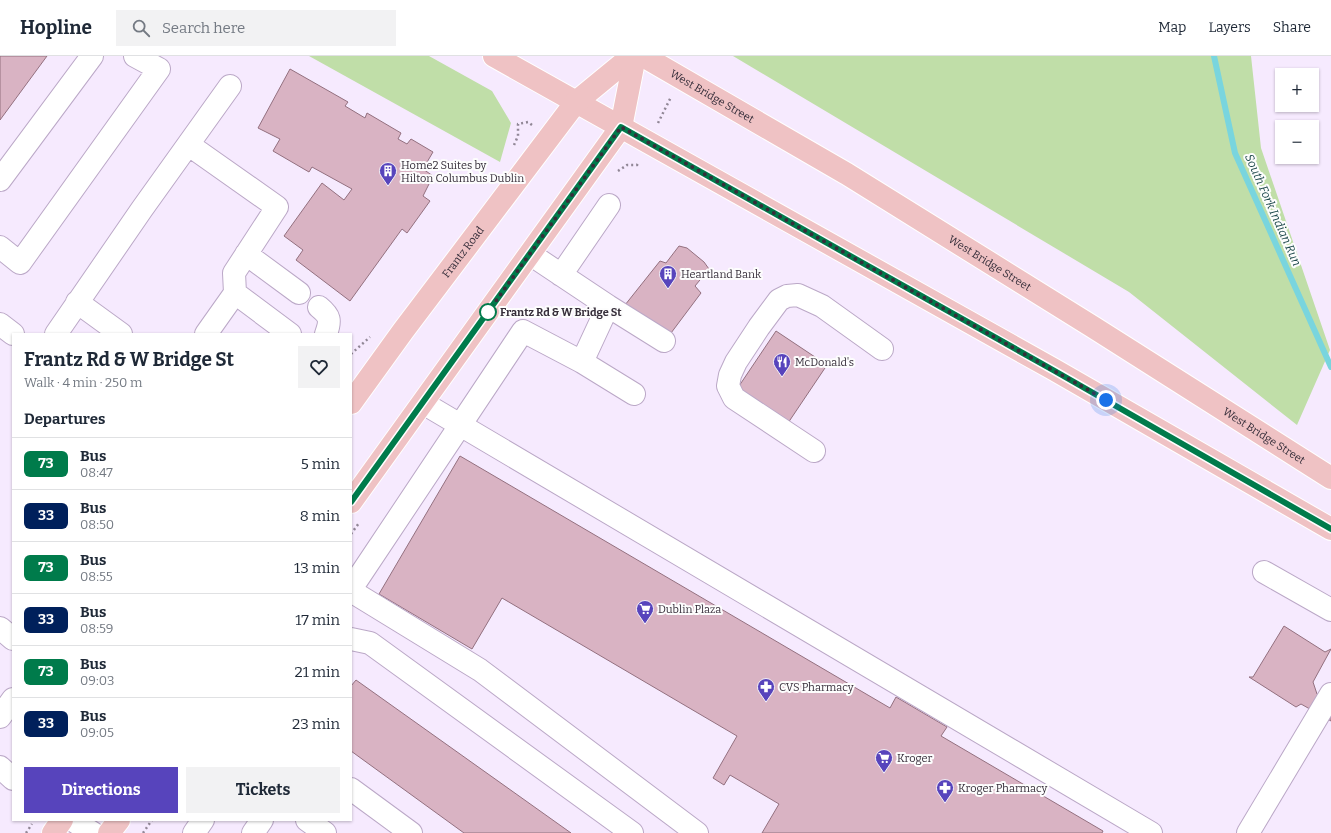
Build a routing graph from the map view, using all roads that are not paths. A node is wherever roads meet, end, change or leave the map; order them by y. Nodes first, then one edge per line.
1 (92, 56) edge
2 (135, 56) edge
3 (494, 56) edge
4 (632, 56) edge
5 (636, 56) edge
6 (643, 56) edge
7 (230, 86) dead end
8 (576, 102) junction
9 (621, 127) junction
10 (189, 145) junction
11 (0, 180) edge
12 (609, 205) dead end
13 (0, 247) edge
14 (246, 254) junction
15 (530, 254) junction
16 (561, 275) junction
17 (299, 292) dead end
18 (235, 293) junction
19 (77, 302) junction
20 (608, 306) junction
21 (319, 307) dead end
22 (0, 324) edge
23 (12, 333) edge
24 (57, 333) edge
25 (120, 333) edge
26 (207, 333) edge
27 (289, 333) edge
28 (326, 333) edge
29 (664, 342) dead end
30 (882, 350) dead end
31 (582, 362) junction
32 (634, 394) dead end
33 (352, 402) edge
34 (423, 403) junction
35 (461, 425) junction
36 (814, 451) dead end
37 (1331, 478) edge
38 (352, 501) edge
39 (1331, 529) edge
40 (1264, 572) dead end
41 (352, 588) edge
42 (352, 591) edge
43 (1331, 610) edge
44 (0, 628) edge
45 (12, 637) edge
46 (352, 639) edge
47 (1331, 694) edge
48 (12, 700) edge
49 (0, 717) edge
50 (0, 767) edge
51 (12, 777) edge
52 (352, 790) edge
53 (61, 821) edge
54 (66, 821) edge
55 (74, 821) edge
56 (103, 821) edge
57 (118, 821) edge
58 (203, 821) edge
59 (261, 821) edge
60 (308, 821) edge
61 (53, 833) edge
62 (68, 833) edge
63 (93, 833) edge
64 (104, 833) edge
65 (109, 833) edge
66 (194, 833) edge
67 (253, 833) edge
68 (325, 833) edge
69 (411, 833) edge
70 (632, 833) edge
71 (697, 833) edge
72 (1151, 833) edge
73 (1248, 833) edge

1 - 11 street
2 - 13 street
3 - 8 main road
4 - 8 main road, Frantz Road
5 - 9 main road
6 - 37 main road, West Bridge Street
7 - 10 street
8 - 9 main road
8 - 33 main road, Frantz Road
9 - 15 main road
9 - 39 main road
10 - 14 street
10 - 19 street
12 - 16 street
14 - 17 street
14 - 18 street
15 - 16 street
15 - 34 main road
16 - 20 street
18 - 26 street
18 - 27 street
19 - 24 street
19 - 25 street
20 - 29 street
20 - 31 street
21 - 28 street
22 - 23 street
30 - 36 street
31 - 32 street
31 - 35 street
34 - 35 street
34 - 38 main road
35 - 41 street
35 - 72 street
40 - 43 street
42 - 71 street
44 - 45 street
46 - 70 street
47 - 73 street
48 - 49 street
50 - 51 street
52 - 69 street
53 - 61 main road
54 - 62 main road
55 - 63 street
56 - 64 main road
57 - 65 main road
58 - 66 street
59 - 67 street
60 - 68 street

